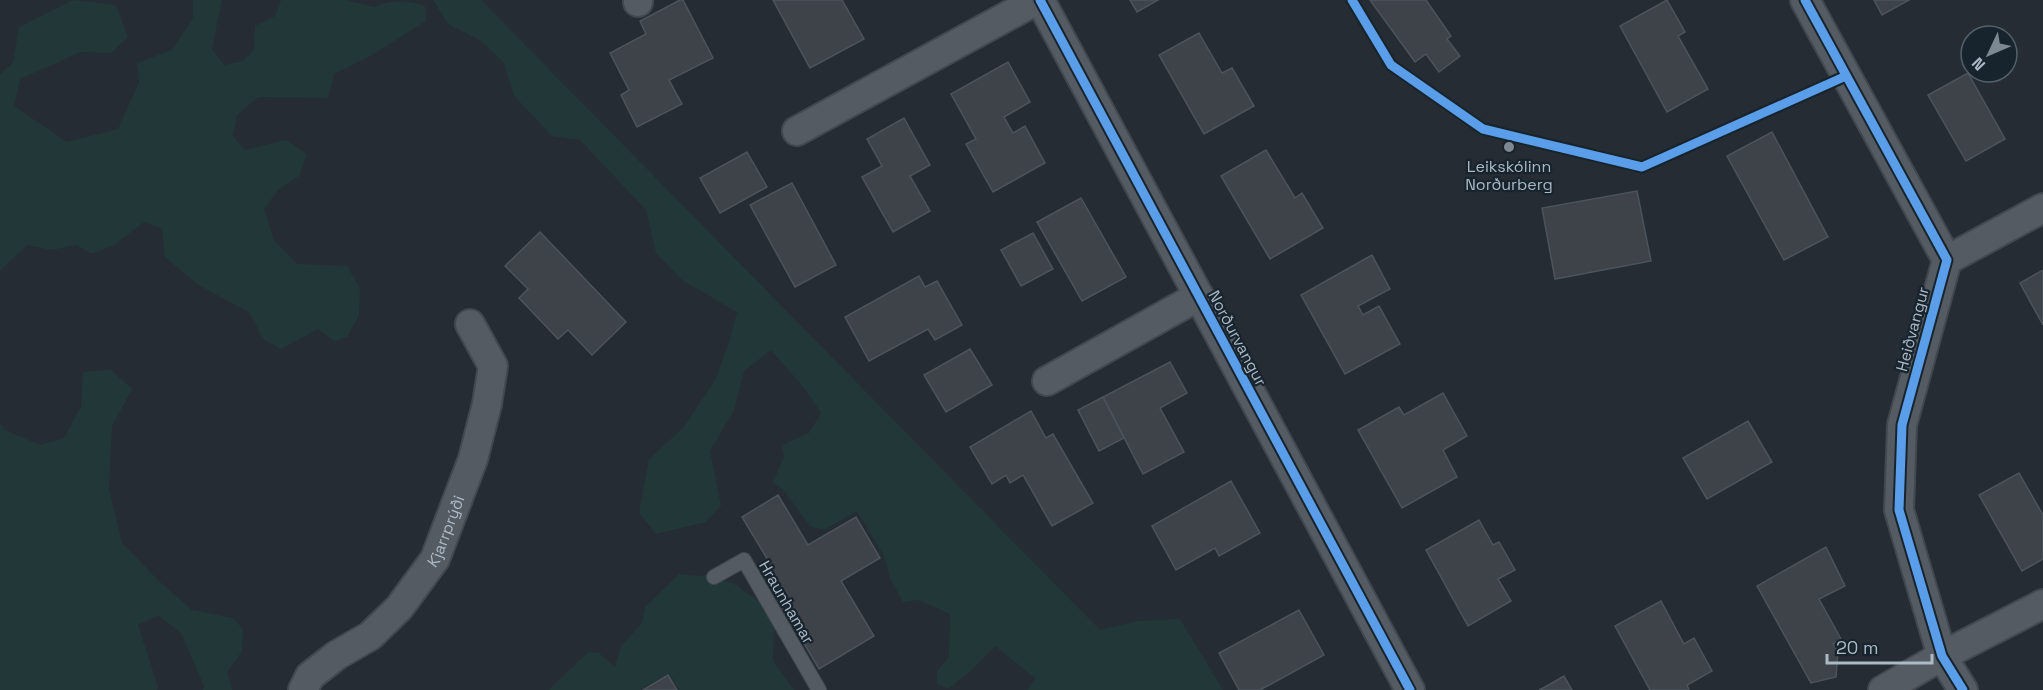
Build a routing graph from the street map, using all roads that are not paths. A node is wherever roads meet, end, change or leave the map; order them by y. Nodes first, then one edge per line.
1 (1038, 0) edge
2 (1805, 0) edge
3 (797, 131) dead end
4 (2043, 208) edge
5 (1947, 260) junction
6 (1198, 296) junction
7 (470, 324) dead end
8 (1047, 381) dead end
9 (714, 577) dead end
10 (2043, 604) edge
11 (1942, 656) junction
12 (303, 690) edge
13 (819, 690) edge
14 (1410, 690) edge
15 (1883, 690) edge
16 (1963, 690) edge

1 - 3 street, Norðurvangur
1 - 6 street, Norðurvangur
2 - 5 street
4 - 5 street
5 - 11 street, Heiðvangur
6 - 8 street, Norðurvangur
6 - 14 street, Norðurvangur
7 - 12 street, Kjarrprýði
9 - 13 lane, Hraunhamar
10 - 11 street
11 - 15 street
11 - 16 street, Heiðvangur

